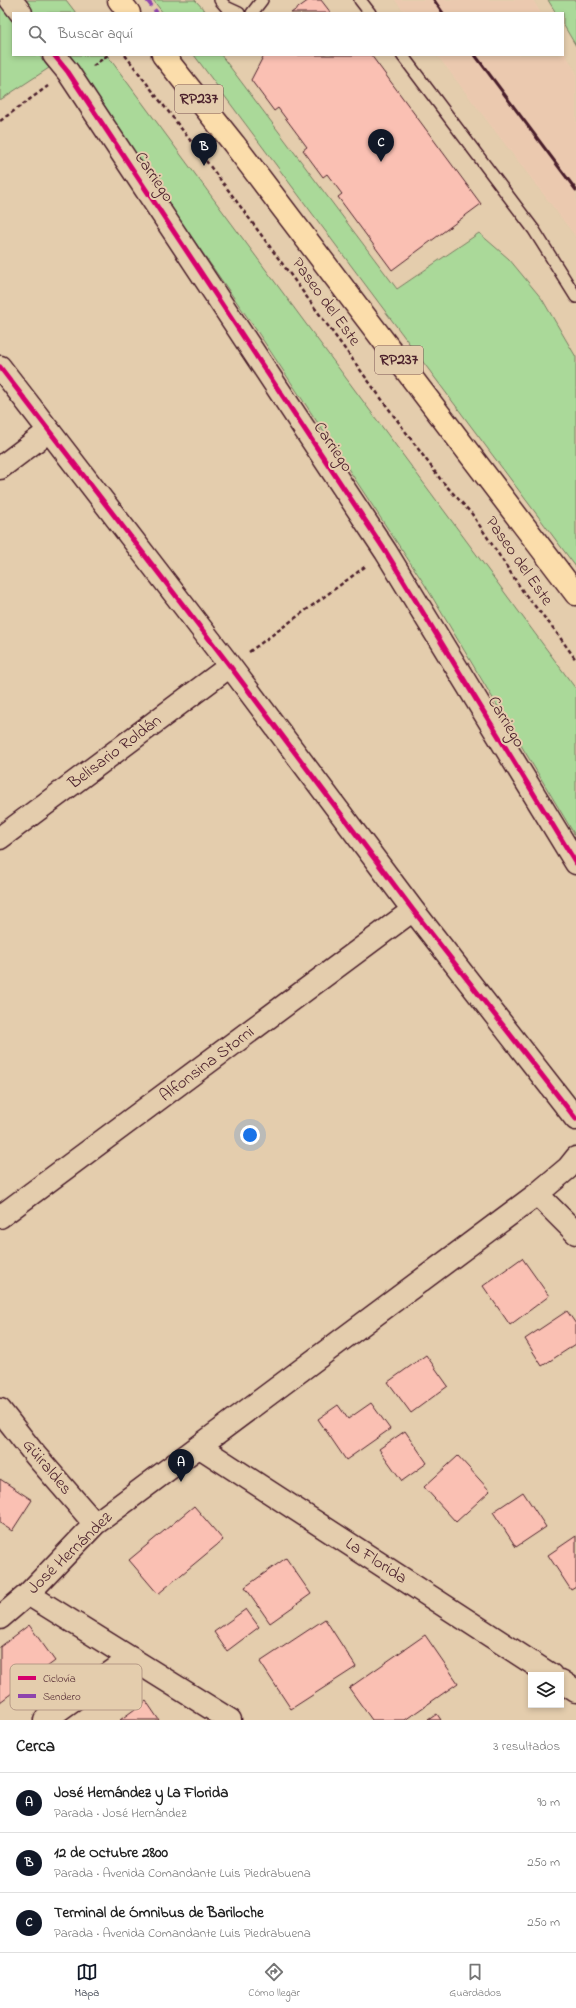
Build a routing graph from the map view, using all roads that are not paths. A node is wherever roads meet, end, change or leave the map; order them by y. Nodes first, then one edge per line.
1 (11, 0) edge
2 (119, 0) edge
3 (220, 0) edge
4 (262, 0) edge
5 (360, 0) edge
6 (20, 12) edge
7 (128, 12) edge
8 (237, 12) edge
9 (253, 12) edge
10 (369, 12) edge
11 (55, 56) edge
12 (164, 56) edge
13 (403, 56) edge
14 (576, 297) edge
15 (0, 367) edge
16 (49, 431) junction
17 (0, 468) edge
18 (564, 576) junction
19 (576, 594) edge
20 (576, 605) edge
21 (230, 666) junction
22 (0, 838) edge
23 (576, 863) edge
24 (413, 910) junction
25 (576, 1119) edge
26 (576, 1158) edge
27 (537, 1194) junction
28 (0, 1217) edge
29 (576, 1233) edge
30 (0, 1410) edge
31 (0, 1436) edge
32 (200, 1447) junction
33 (36, 1456) junction
34 (96, 1524) junction
35 (28, 1594) junction
36 (0, 1618) edge
37 (131, 1658) junction
38 (123, 1664) edge
39 (141, 1664) edge
40 (142, 1665) edge
41 (546, 1672) edge
42 (564, 1683) edge
43 (576, 1691) edge
44 (59, 1710) edge
45 (45, 1720) edge
46 (230, 1720) edge

1 - 6 street
2 - 7 main road
3 - 8 lane
4 - 9 lane
5 - 10 lane
11 - 23 street, Carriego
12 - 18 main road, RP237
13 - 14 lane
15 - 16 street
16 - 17 street
16 - 21 street
18 - 19 main road, RP237
18 - 20 lane
21 - 22 street, Belisario Roldán
21 - 24 street
24 - 25 street
24 - 28 street, Alfonsina Storni
26 - 27 street, José Hernández
27 - 29 street
27 - 32 street, José Hernández
30 - 33 street, Güiraldes
31 - 33 street
32 - 34 street, José Hernández
32 - 41 street, La Florida
33 - 34 street, Güiraldes
34 - 35 street, José Hernández
35 - 36 street, José Hernández
35 - 37 street
37 - 38 street
37 - 39 street
40 - 46 street
42 - 43 street
44 - 45 street

